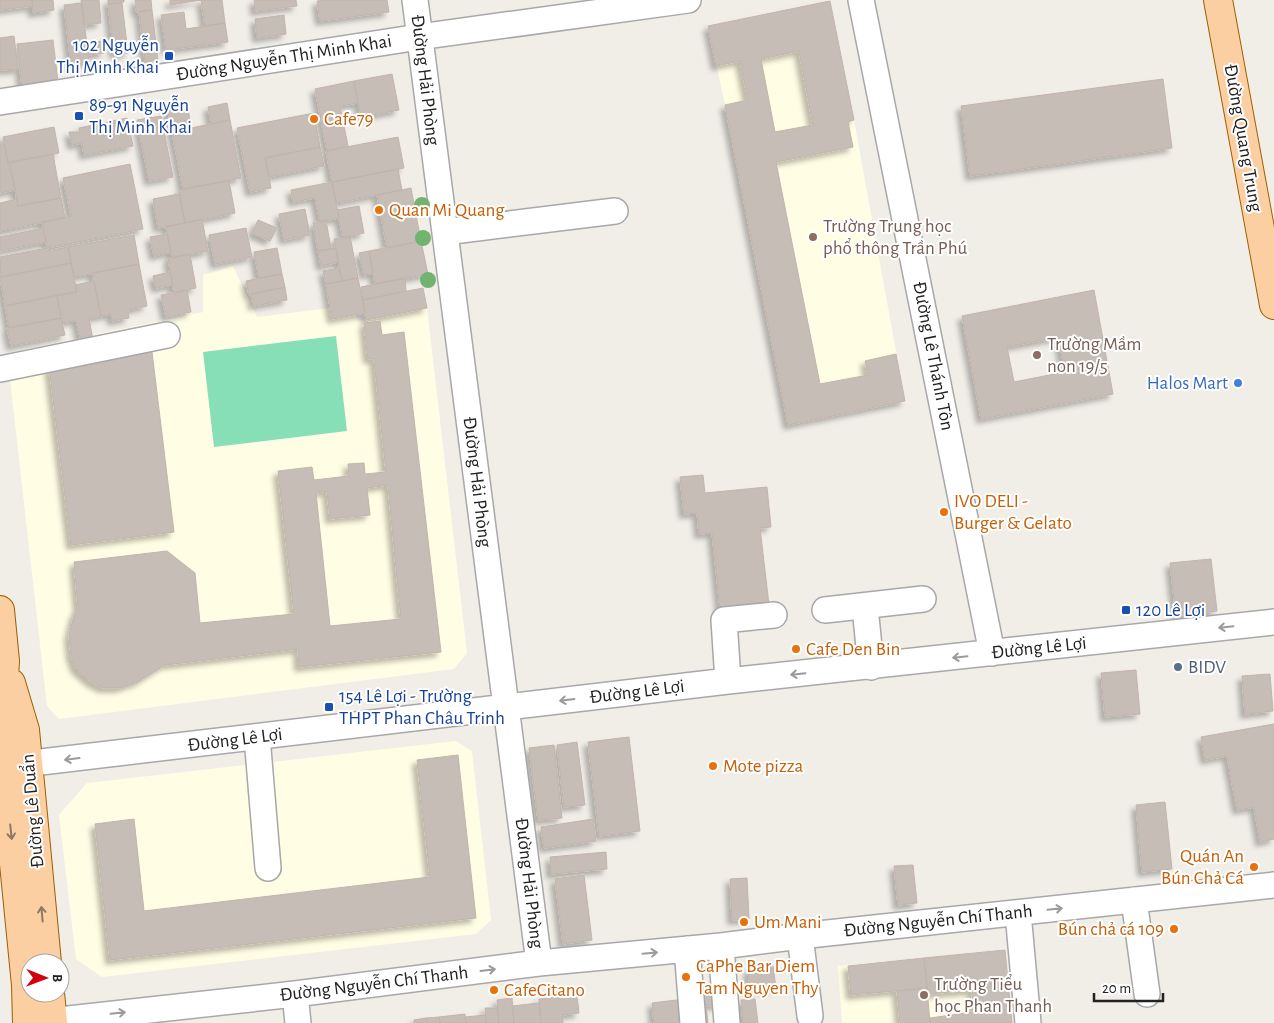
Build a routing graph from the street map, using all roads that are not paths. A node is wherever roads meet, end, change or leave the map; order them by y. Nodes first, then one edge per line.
1 (416, 0) edge
2 (688, 0) edge
3 (861, 0) edge
4 (1218, 0) edge
5 (419, 37) junction
6 (0, 102) edge
7 (615, 211) dead end
8 (445, 232) junction
9 (1274, 305) edge
10 (167, 335) dead end
11 (0, 369) edge
12 (923, 599) dead end
13 (865, 607) junction
14 (0, 610) edge
15 (825, 610) dead end
16 (774, 615) dead end
17 (1274, 622) edge
18 (992, 653) junction
19 (870, 667) junction
20 (728, 682) junction
21 (507, 708) junction
22 (257, 737) junction
23 (11, 766) edge
24 (268, 868) dead end
25 (1274, 884) edge
26 (9, 898) edge
27 (1134, 900) junction
28 (1018, 913) junction
29 (800, 936) junction
30 (721, 946) junction
31 (687, 949) junction
32 (45, 953) edge
33 (539, 964) junction
34 (295, 994) junction
35 (1147, 994) dead end
36 (47, 1003) edge
37 (810, 1016) dead end
38 (40, 1022) edge
39 (298, 1023) edge
40 (693, 1023) edge
41 (727, 1023) edge
42 (1028, 1023) edge

1 - 5 street, Đường Hải Phòng
2 - 5 street, Đường Nguyễn Thị Minh Khai
3 - 18 street, Đường Lê Thánh Tôn
4 - 9 main road, Đường Quang Trung
5 - 6 street, Đường Nguyễn Thị Minh Khai
5 - 8 street, Đường Hải Phòng
7 - 8 street
8 - 21 street, Đường Hải Phòng
10 - 11 street
12 - 13 street
13 - 15 street
13 - 19 street
14 - 23 main road, Đường Lê Duẩn
16 - 20 street
17 -> 18 street, Đường Lê Lợi
18 -> 19 street, Đường Lê Lợi
19 -> 20 street, Đường Lê Lợi
20 -> 21 street, Đường Lê Lợi
21 - 22 street, Đường Lê Lợi
21 - 33 street, Đường Hải Phòng
22 -> 23 street, Đường Lê Lợi
22 - 24 street
23 -> 26 main road, Đường Lê Duẩn
32 -> 23 main road, Đường Lê Duẩn
25 - 27 street, Đường Nguyễn Chí Thanh
26 - 38 main road, Đường Lê Duẩn
28 -> 27 street, Đường Nguyễn Chí Thanh
27 - 35 street
28 - 29 street, Đường Nguyễn Chí Thanh
28 - 42 street
29 - 30 street, Đường Nguyễn Chí Thanh
29 - 37 street
30 - 31 street, Đường Nguyễn Chí Thanh
30 - 41 street
33 -> 31 street, Đường Nguyễn Chí Thanh
31 - 40 street
34 -> 33 street, Đường Nguyễn Chí Thanh
38 -> 34 street, Đường Nguyễn Chí Thanh
34 - 39 street
36 - 38 main road

